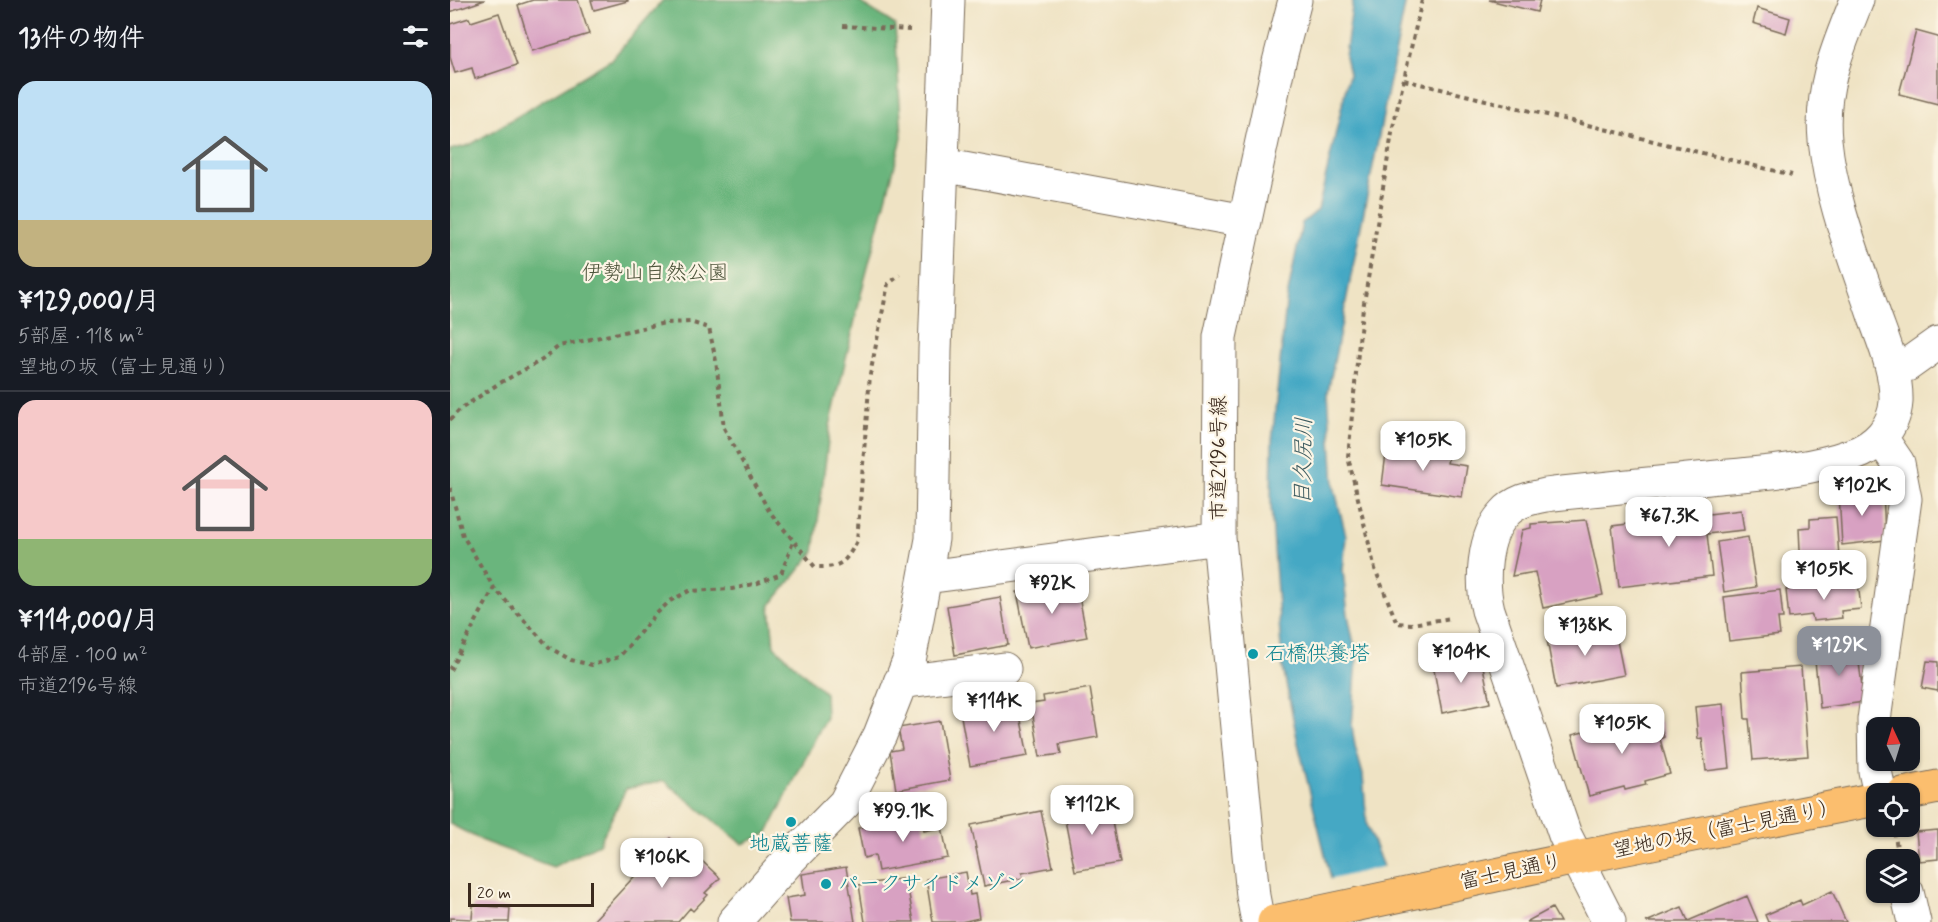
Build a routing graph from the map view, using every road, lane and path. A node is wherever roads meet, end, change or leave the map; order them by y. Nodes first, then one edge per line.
1 (948, 0) edge
2 (1295, 0) edge
3 (1422, 0) edge
4 (1857, 0) edge
5 (843, 26) dead end
6 (914, 30) dead end
7 (1404, 80) junction
8 (942, 165) junction
9 (1833, 185) junction
10 (1245, 221) junction
11 (903, 272) dead end
12 (1938, 343) edge
13 (1892, 367) junction
14 (450, 420) edge
15 (1881, 438) junction
16 (450, 488) edge
17 (1219, 538) junction
18 (793, 542) junction
19 (926, 577) junction
20 (494, 588) junction
21 (1488, 610) junction
22 (1004, 669) dead end
23 (450, 670) edge
24 (900, 682) junction
25 (1878, 783) edge
26 (1938, 787) edge
27 (1920, 791) edge
28 (1866, 801) edge
29 (1576, 858) junction
30 (1910, 903) edge
31 (734, 922) edge
32 (1258, 922) edge
33 (1274, 922) edge
34 (1609, 922) edge
35 (1914, 922) edge

1 - 8 street
2 - 10 street, 市道2196号線
3 - 7 path
4 - 9 street
5 - 6 path
7 - 9 path
7 - 21 path
8 - 10 street
8 - 19 street
9 - 13 street
10 - 17 street, 市道2196号線
11 - 18 path
12 - 13 street
13 - 15 street
14 - 18 path
15 - 21 street
15 - 25 street
16 - 20 path
17 - 19 street
17 - 32 street, 市道2196号線
18 - 20 path
19 - 24 street
20 - 23 path
21 - 29 street
22 - 24 street
24 - 31 street
26 - 27 main road
28 - 29 main road, 望地の坂（富士見通り）
29 - 33 main road, 富士見通り
29 - 34 street
30 - 35 street

